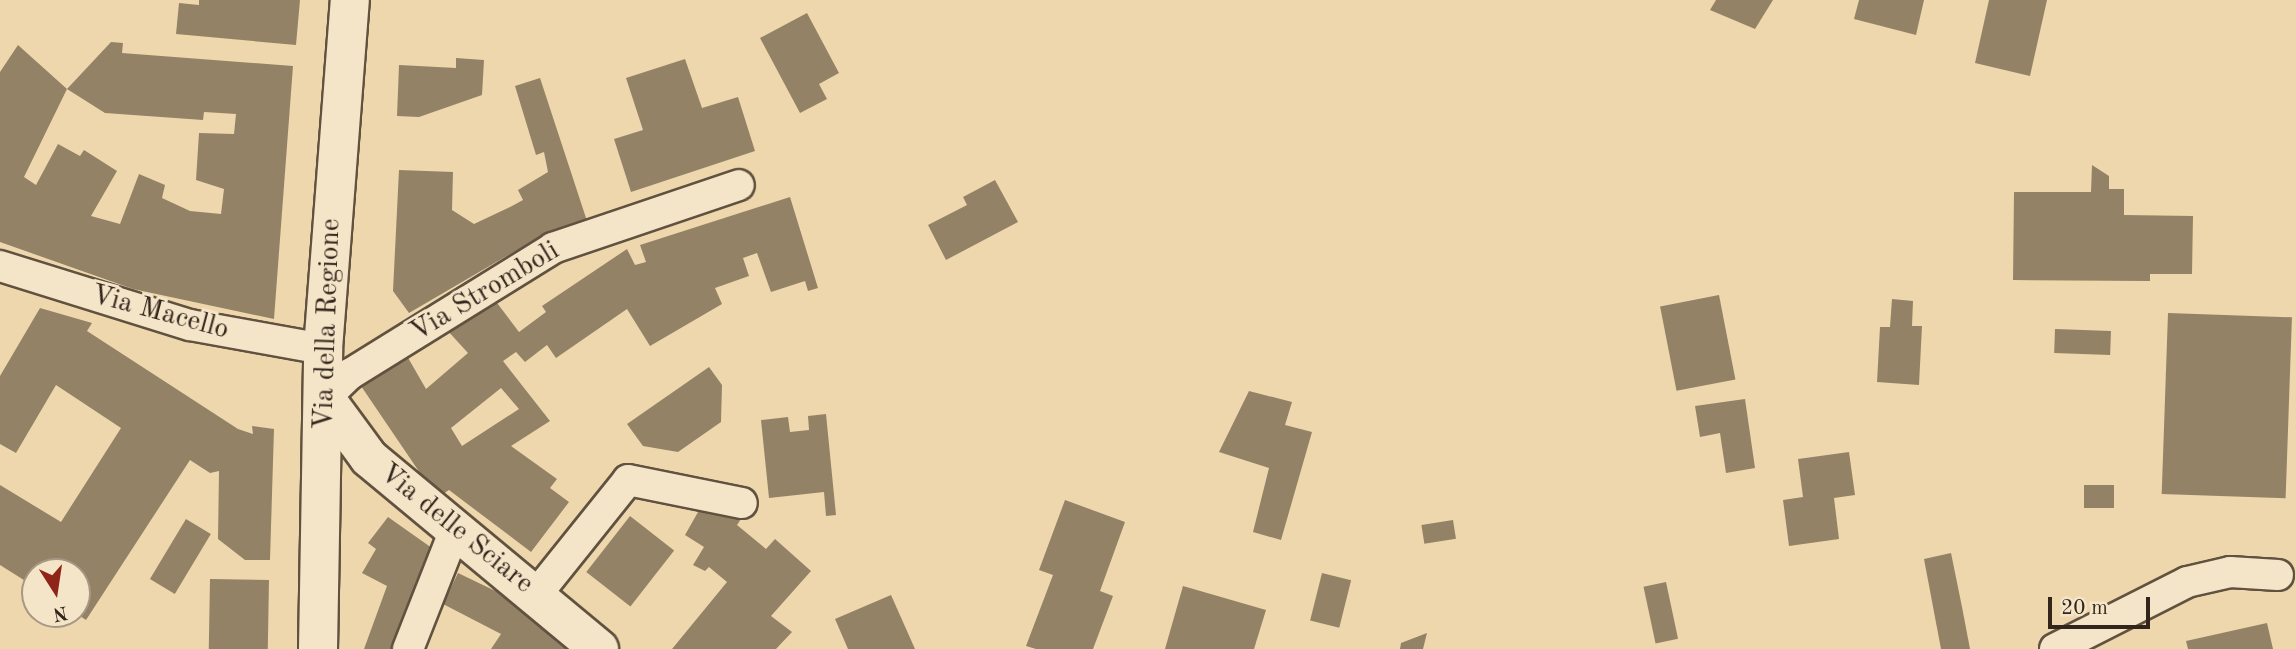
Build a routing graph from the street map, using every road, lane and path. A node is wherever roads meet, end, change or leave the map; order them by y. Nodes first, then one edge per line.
1 (350, 0) edge
2 (739, 185) dead end
3 (0, 266) edge
4 (323, 349) junction
5 (325, 398) junction
6 (742, 503) dead end
7 (456, 527) junction
8 (2278, 575) dead end
9 (536, 595) junction
10 (317, 649) edge
11 (408, 649) edge
12 (599, 649) edge
13 (2055, 649) edge

1 - 4 main road, Via della Regione
2 - 5 street, Via Stromboli
3 - 4 street, Via Macello
4 - 5 main road, Via della Regione
5 - 7 main road, Via delle Sciare
5 - 10 main road, Via della Regione
6 - 9 street
7 - 9 main road, Via delle Sciare
7 - 11 street
8 - 13 street
9 - 12 main road, Via delle Sciare

